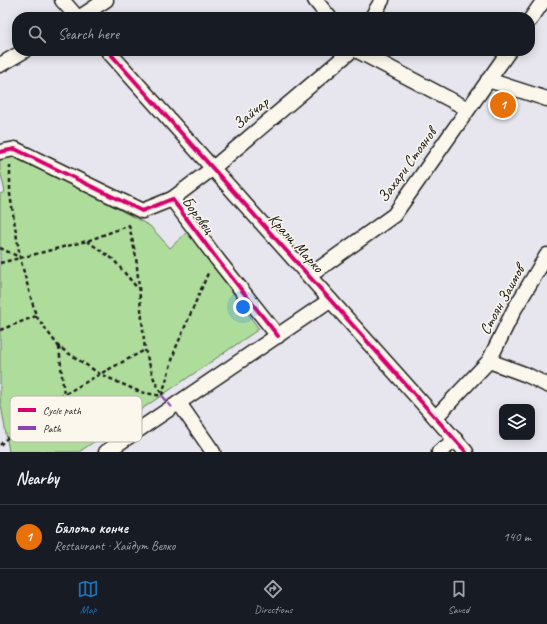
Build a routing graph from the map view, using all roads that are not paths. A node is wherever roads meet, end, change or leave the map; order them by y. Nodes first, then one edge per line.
1 (62, 0) edge
2 (106, 0) edge
3 (315, 0) edge
4 (382, 0) edge
5 (544, 0) edge
6 (73, 12) edge
7 (86, 12) edge
8 (324, 12) edge
9 (375, 12) edge
10 (535, 13) edge
11 (15, 56) edge
12 (112, 56) edge
13 (345, 56) edge
14 (367, 56) edge
15 (505, 56) edge
16 (0, 65) edge
17 (488, 80) junction
18 (547, 99) edge
19 (468, 109) junction
20 (0, 152) edge
21 (213, 168) junction
22 (172, 199) junction
23 (547, 256) edge
24 (309, 276) junction
25 (330, 300) junction
26 (278, 336) junction
27 (489, 361) junction
28 (547, 385) edge
29 (179, 403) junction
30 (436, 417) junction
31 (142, 428) edge
32 (456, 440) junction
33 (121, 442) edge
34 (106, 452) edge
35 (213, 452) edge
36 (439, 452) edge
37 (466, 452) edge

1 - 6 street
2 - 7 street
3 - 8 street
4 - 9 street
5 - 10 street
11 - 16 street
12 - 21 street, Крали Марко
13 - 21 street, Зайчар
14 - 19 street
15 - 17 street, Захари Стоянов
17 - 18 street
17 - 19 street, Захари Стоянов
19 - 24 street, Захари Стоянов
20 - 22 street, Боровец
21 - 22 street, Зайчар
21 - 24 street, Крали Марко
22 - 26 street, Боровец
23 - 27 street, Стоян Заимов
24 - 25 street, Крали Марко
25 - 26 street
25 - 30 street, Крали Марко
26 - 29 street
27 - 28 street, Стоян Заимов
27 - 30 street, Стоян Заимов
29 - 31 street
29 - 35 street
30 - 32 street, Крали Марко
32 - 36 street
32 - 37 street, Крали Марко
33 - 34 street

